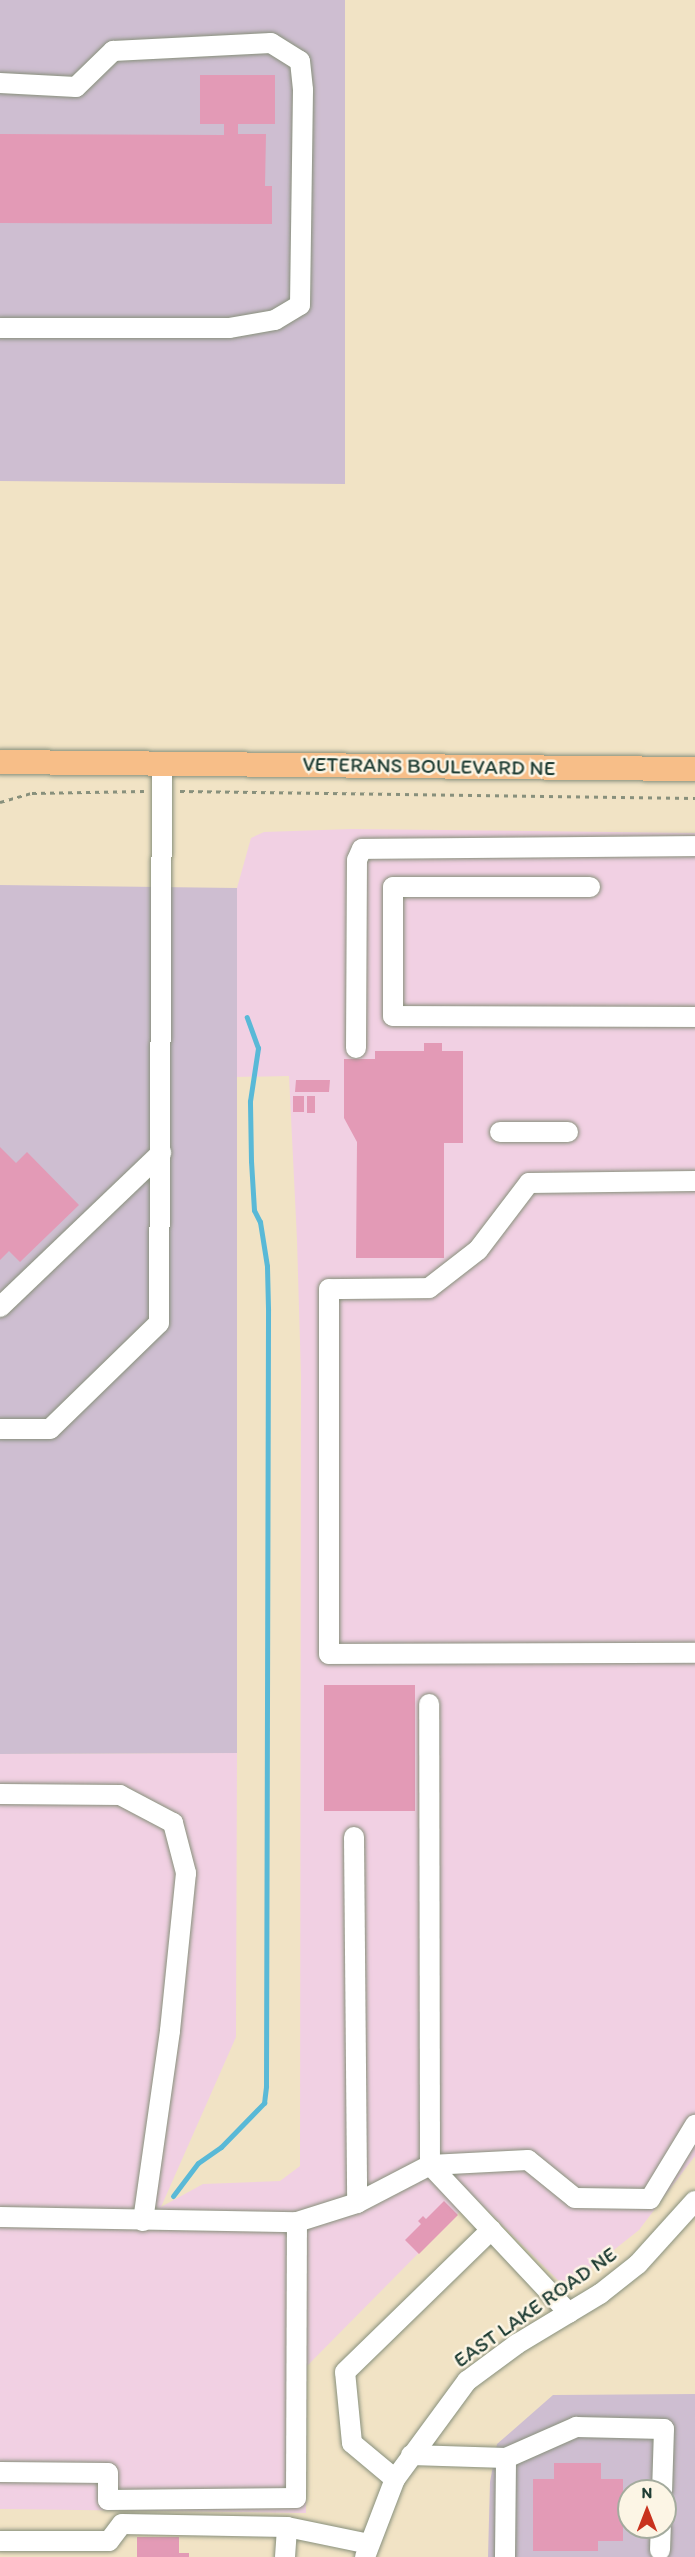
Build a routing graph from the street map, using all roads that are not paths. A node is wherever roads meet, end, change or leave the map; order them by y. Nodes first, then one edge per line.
1 (0, 83) edge
2 (0, 328) edge
3 (0, 752) edge
4 (0, 762) edge
5 (162, 762) junction
6 (695, 770) edge
7 (695, 846) edge
8 (590, 887) dead end
9 (695, 1017) edge
10 (356, 1048) dead end
11 (500, 1132) dead end
12 (568, 1132) dead end
13 (161, 1153) junction
14 (695, 1181) edge
15 (0, 1307) edge
16 (0, 1429) edge
17 (695, 1653) edge
18 (429, 1704) dead end
19 (0, 1794) edge
20 (354, 1837) dead end
21 (695, 2125) edge
22 (430, 2165) junction
23 (357, 2203) junction
24 (693, 2204) edge
25 (0, 2217) edge
26 (143, 2221) junction
27 (297, 2222) junction
28 (491, 2230) junction
29 (569, 2313) junction
30 (411, 2455) junction
31 (506, 2458) junction
32 (0, 2472) edge
33 (395, 2479) junction
34 (662, 2479) edge
35 (287, 2527) junction
36 (660, 2539) edge
37 (0, 2541) edge
38 (88, 2549) edge
39 (367, 2550) edge
40 (660, 2550) dead end
41 (285, 2557) edge
42 (505, 2557) edge

1 - 2 street
3 - 5 main road, VETERANS BOULEVARD NE
4 - 5 main road, VETERANS BOULEVARD NE
5 - 6 main road, VETERANS BOULEVARD NE
5 - 13 street
7 - 10 street
8 - 9 street
11 - 12 street
13 - 15 street
13 - 16 street
14 - 17 street
18 - 22 street
19 - 26 street
20 - 23 street
21 - 22 street
22 - 23 street
22 - 28 street
23 - 27 street
24 - 29 street, EAST LAKE ROAD NE
25 - 26 street
26 - 27 street
27 - 32 street
28 - 29 street
28 - 33 street
29 - 30 street, EAST LAKE ROAD NE
30 - 31 street
30 - 33 street, EAST LAKE ROAD NE
31 - 34 street
31 - 42 street
33 - 39 street, EAST LAKE ROAD NE
35 - 38 street
35 - 39 street
35 - 41 street
36 - 40 street
37 - 38 street

